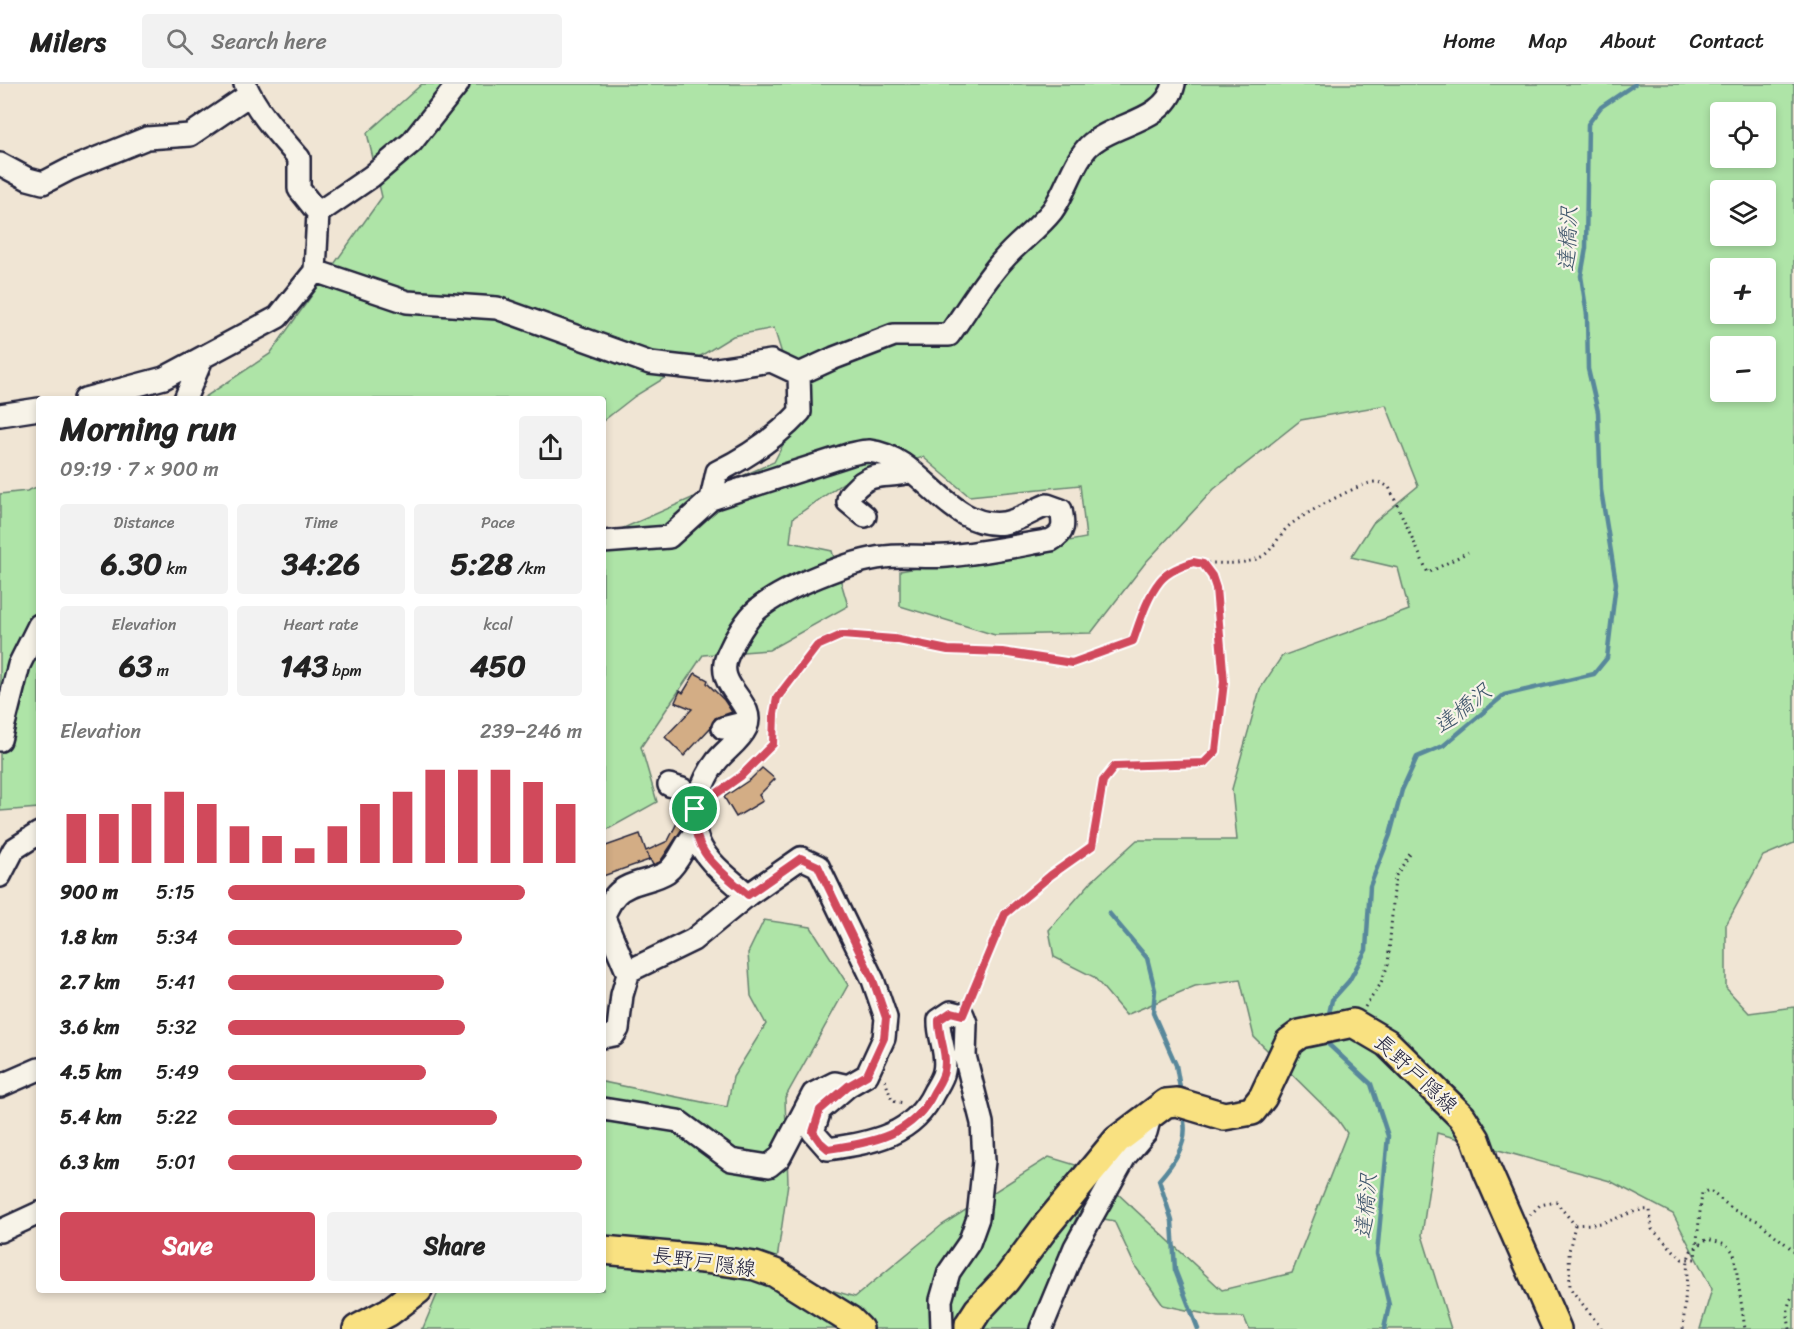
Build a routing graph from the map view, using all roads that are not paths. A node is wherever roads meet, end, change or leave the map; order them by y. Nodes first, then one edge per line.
1 (458, 84) edge
2 (1174, 84) edge
3 (247, 89) edge
4 (0, 164) edge
5 (318, 213) junction
6 (315, 271) junction
7 (202, 358) junction
8 (799, 374) junction
9 (96, 396) edge
10 (185, 396) edge
11 (36, 409) edge
12 (0, 415) edge
13 (912, 471) junction
14 (711, 499) junction
15 (865, 516) dead end
16 (606, 543) edge
17 (36, 631) edge
18 (747, 722) junction
19 (723, 728) dead end
20 (0, 740) edge
21 (669, 785) dead end
22 (694, 821) junction
23 (36, 835) edge
24 (0, 876) edge
25 (748, 895) junction
26 (606, 910) edge
27 (606, 922) edge
28 (628, 974) junction
29 (606, 1036) edge
30 (36, 1070) edge
31 (0, 1086) edge
32 (848, 1086) junction
33 (606, 1109) edge
34 (1150, 1116) junction
35 (36, 1214) edge
36 (0, 1231) edge
37 (606, 1250) edge
38 (414, 1293) edge
39 (357, 1329) edge
40 (860, 1329) edge
41 (942, 1329) edge
42 (969, 1329) edge
43 (1041, 1329) edge
44 (1557, 1329) edge

1 - 5 street
2 - 8 street
3 - 4 street
3 - 5 street
5 - 6 street
6 - 7 street
6 - 8 street
7 - 9 street
7 - 10 street
8 - 14 street
11 - 12 street
13 - 14 street
13 - 15 street
13 - 18 street
14 - 16 street
17 - 20 street
18 - 19 street
18 - 22 street
21 - 22 street
22 - 25 street
22 - 26 street
23 - 24 street
25 - 28 street
25 - 32 street
27 - 28 street
28 - 29 street
30 - 31 street
32 - 33 street
32 - 41 street
34 - 42 main road, 長野戸隠線
34 - 43 street
34 - 44 main road, 長野戸隠線
35 - 36 street
37 - 40 main road, 長野戸隠線
38 - 39 main road

